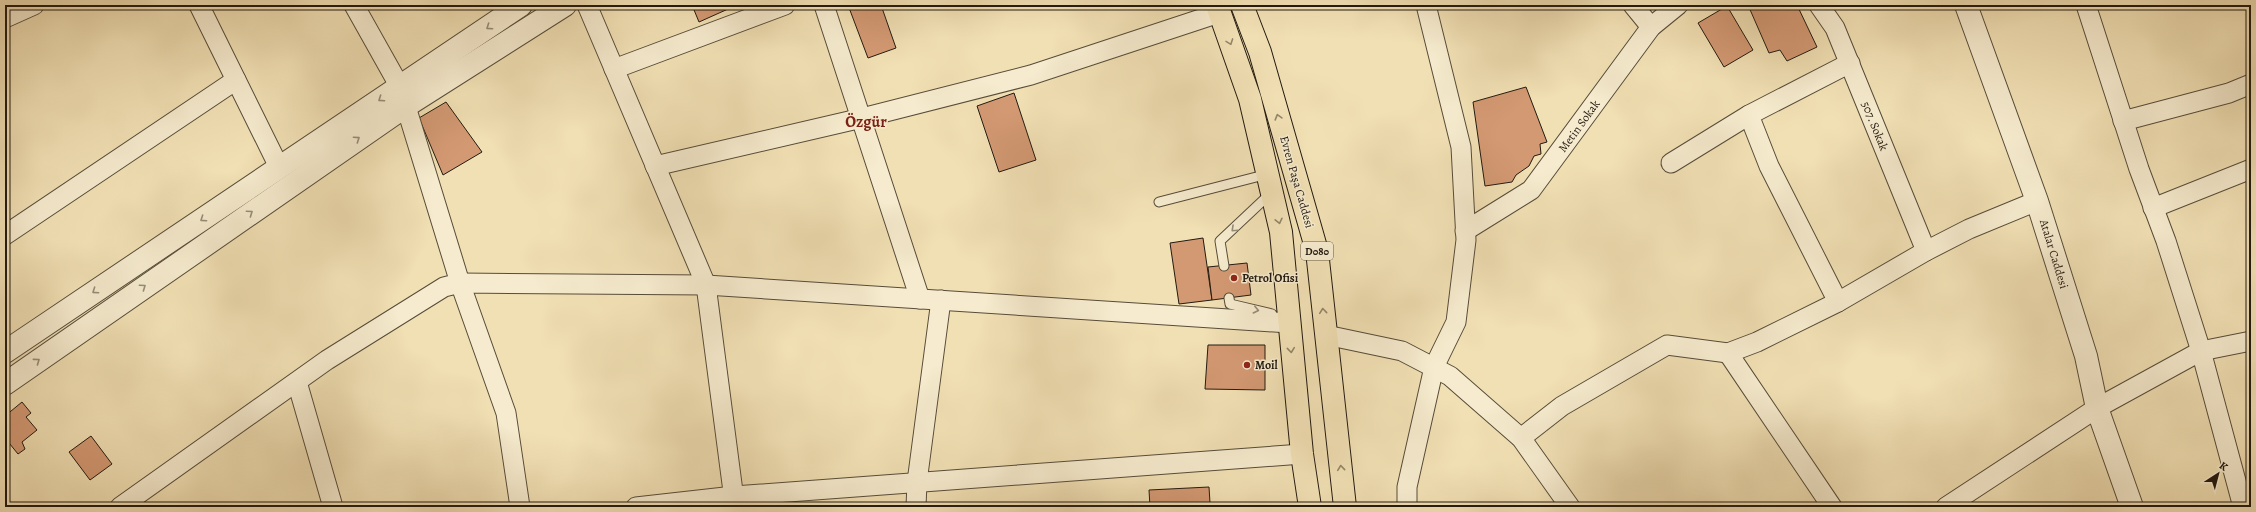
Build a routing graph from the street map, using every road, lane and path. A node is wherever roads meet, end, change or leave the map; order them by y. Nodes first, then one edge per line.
1 (34, 5) edge
2 (199, 5) edge
3 (354, 5) edge
4 (521, 5) edge
5 (565, 5) edge
6 (586, 5) edge
7 (786, 5) edge
8 (824, 5) edge
9 (1242, 5) edge
10 (1426, 5) edge
11 (1633, 5) edge
12 (1678, 5) edge
13 (1819, 5) edge
14 (1966, 5) edge
15 (2086, 5) edge
16 (1218, 9) edge
17 (5, 18) edge
18 (1651, 27) junction
19 (1850, 63) junction
20 (614, 68) junction
21 (236, 80) junction
22 (2251, 84) edge
23 (402, 96) junction
24 (1749, 115) junction
25 (862, 118) junction
26 (2123, 121) junction
27 (1671, 163) dead end
28 (655, 166) junction
29 (279, 168) junction
30 (2251, 169) edge
31 (1270, 183) junction
32 (2037, 201) junction
33 (1159, 202) dead end
34 (2154, 208) junction
35 (1465, 231) junction
36 (5, 235) edge
37 (1926, 251) junction
38 (1224, 266) dead end
39 (460, 283) junction
40 (706, 285) junction
41 (1229, 298) dead end
42 (920, 299) junction
43 (941, 300) junction
44 (1838, 302) junction
45 (1288, 320) junction
46 (1326, 335) junction
47 (2251, 341) edge
48 (5, 352) edge
49 (1728, 352) junction
50 (2201, 352) junction
51 (1434, 367) junction
52 (297, 382) junction
53 (5, 384) edge
54 (2098, 408) junction
55 (1521, 438) junction
56 (1302, 454) junction
57 (917, 482) junction
58 (735, 501) edge
59 (120, 507) edge
60 (333, 507) edge
61 (520, 507) edge
62 (636, 507) edge
63 (916, 507) edge
64 (1310, 507) edge
65 (1345, 507) edge
66 (1407, 507) edge
67 (1570, 507) edge
68 (1832, 507) edge
69 (1946, 507) edge
70 (2132, 507) edge
71 (2243, 507) edge

1 - 17 street
2 - 21 street
3 - 23 street
4 -> 23 street
5 - 23 street
6 - 20 street
7 - 20 street
8 - 25 street
46 -> 9 highway, Evren Paşa Caddesi / D080
10 - 35 street
11 - 18 street
12 - 18 street, Metin Sokak
13 - 19 street, 507. Sokak
14 - 32 street, Atalar Caddesi
15 - 26 street
16 - 25 street
16 -> 31 highway, Evren Paşa Caddesi / D080
18 - 35 street, Metin Sokak
19 - 24 street
19 - 37 street, 507. Sokak
20 - 28 street
21 - 29 street
21 - 36 street
22 - 26 street
23 -> 29 street
23 - 39 street
53 -> 23 street
24 - 27 street
24 - 44 street
25 - 28 street
25 - 42 street
26 - 34 street
28 - 40 street
29 -> 48 street
30 - 34 street
31 - 33 lane
31 -> 38 lane
31 -> 45 highway, Evren Paşa Caddesi / D080
32 - 37 street
32 - 54 street, Atalar Caddesi
34 - 50 street
35 - 51 street
37 - 44 street
39 - 40 street
39 - 52 street
39 - 61 street
40 - 42 street
40 - 58 street
41 -> 45 lane
42 - 43 street
43 - 45 street
43 - 57 street
44 - 49 street
45 -> 56 highway, Evren Paşa Caddesi / D080
46 - 51 street
65 -> 46 highway, Evren Paşa Caddesi / D080
47 - 50 street
49 - 55 street
49 - 68 street
50 - 54 street
50 - 71 street
51 - 55 street
51 - 66 street
52 - 59 street
52 - 60 street
54 - 69 street
54 - 70 street, Atalar Caddesi
55 - 67 street
56 - 57 street
56 - 64 highway, Evren Paşa Caddesi / D080
57 - 58 street
57 - 63 street
58 - 62 street

